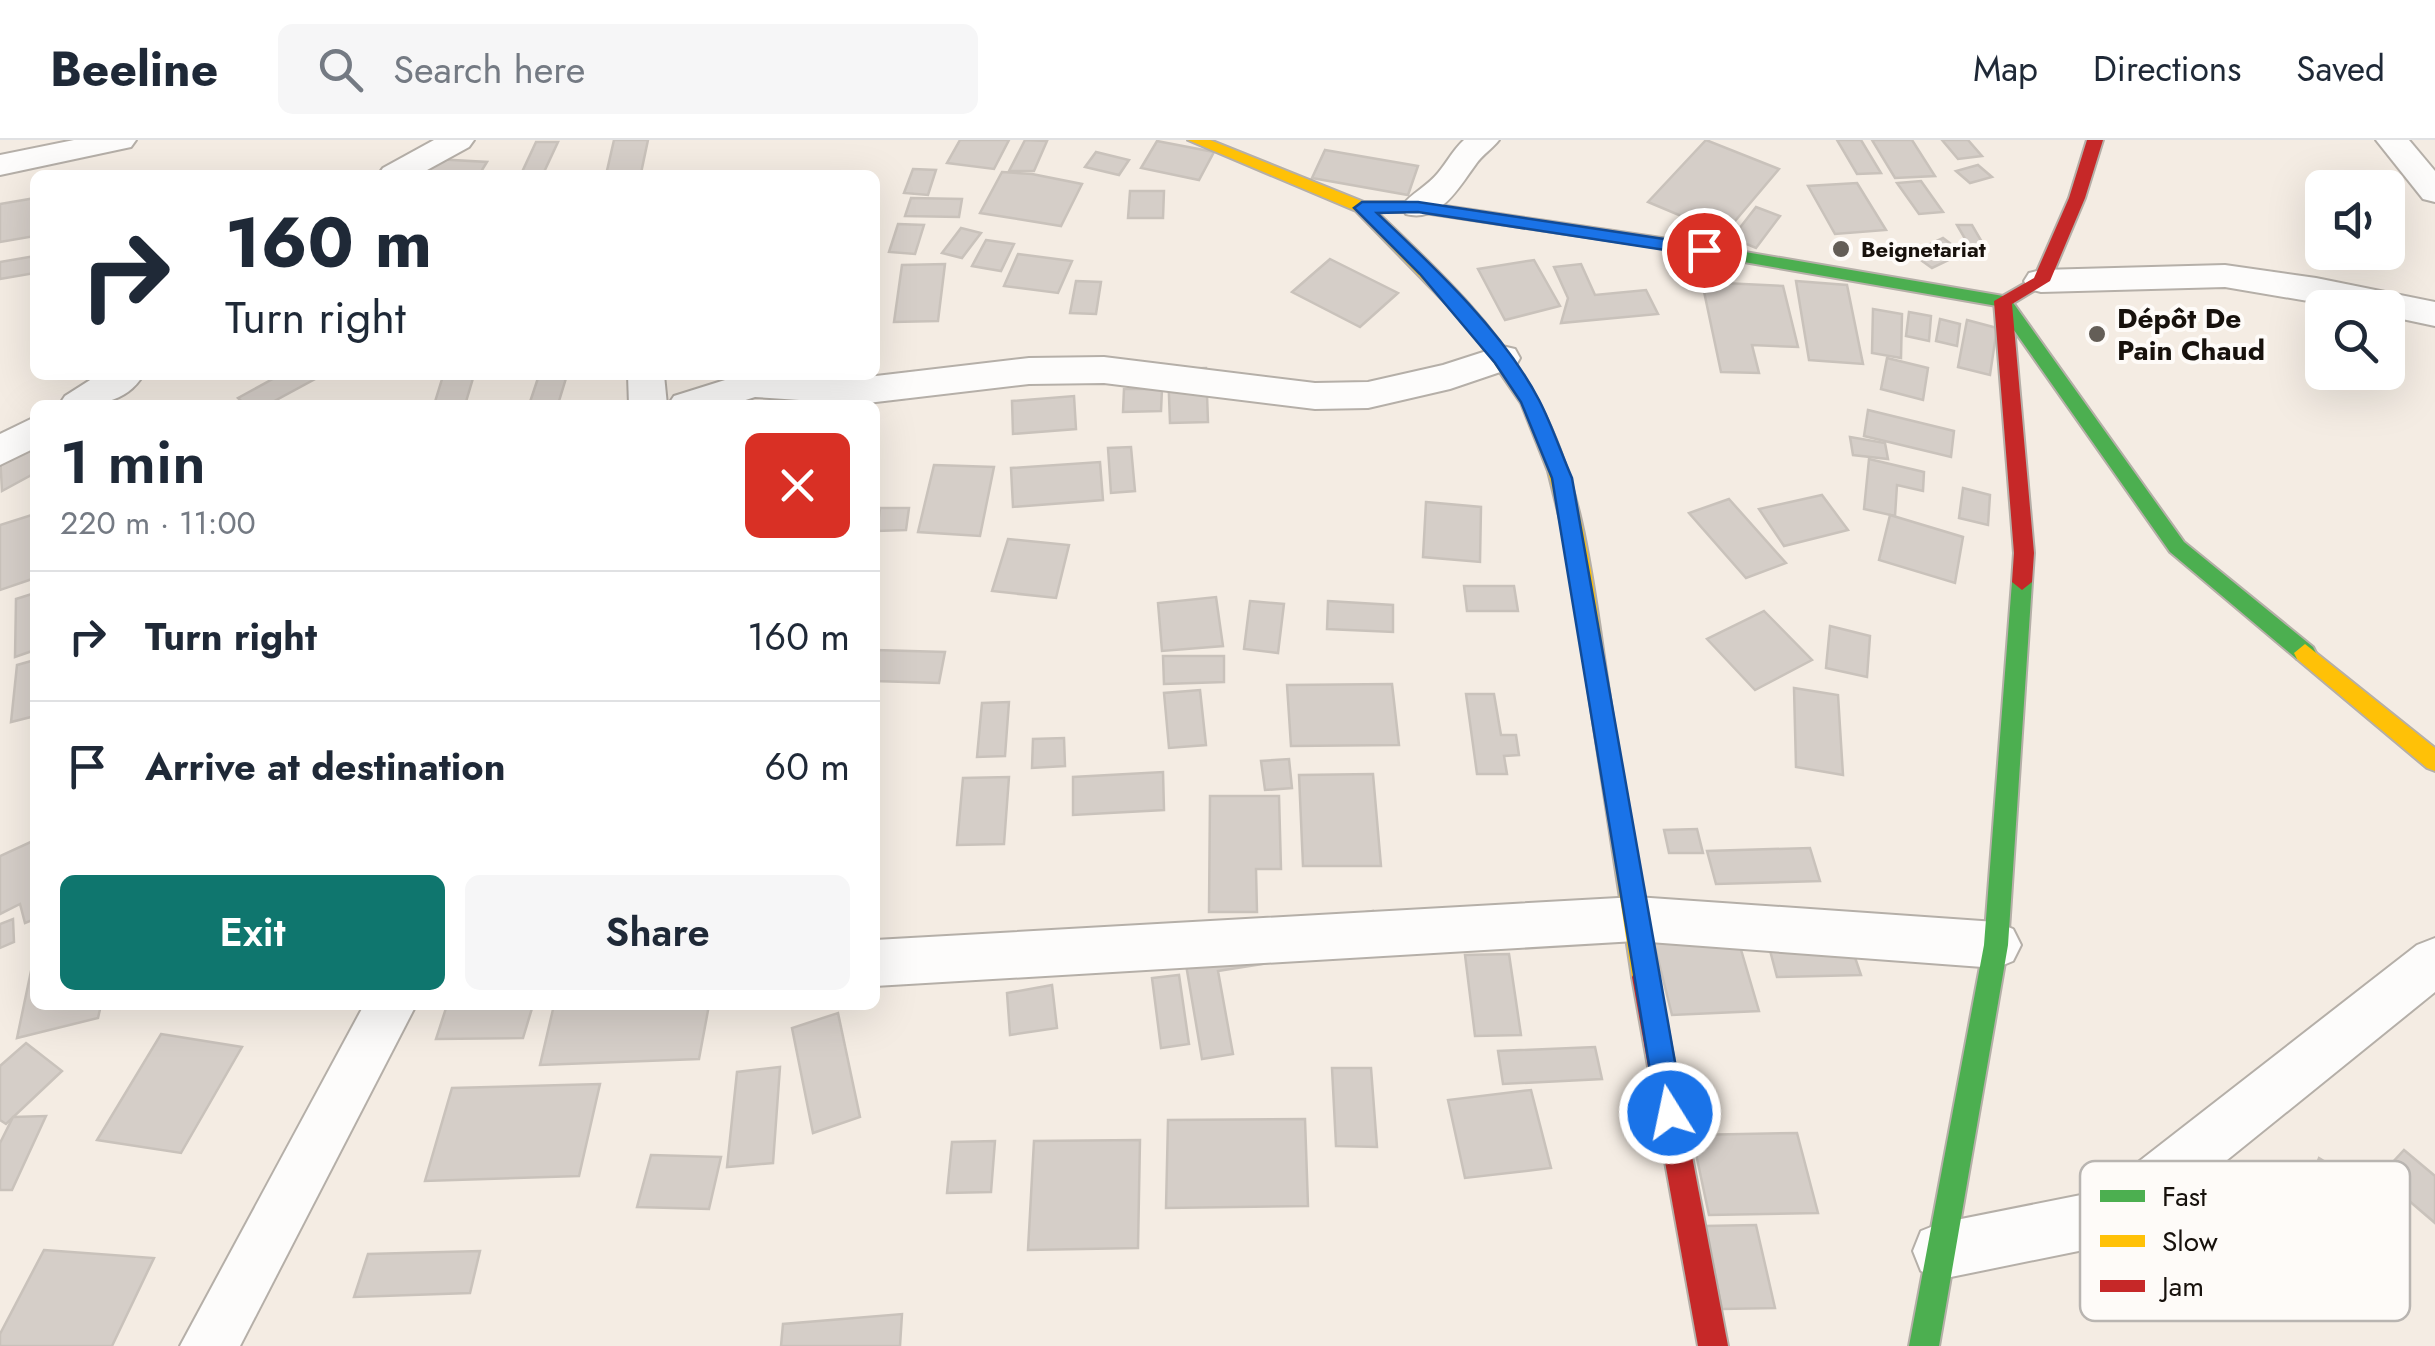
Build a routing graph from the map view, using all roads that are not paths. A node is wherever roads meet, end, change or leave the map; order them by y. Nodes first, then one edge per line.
1 (120, 140) edge
2 (458, 140) edge
3 (1196, 140) edge
4 (1484, 140) edge
5 (2095, 140) edge
6 (2392, 140) edge
7 (0, 165) edge
8 (403, 170) edge
9 (2435, 192) edge
10 (1418, 207) junction
11 (1362, 208) junction
12 (2041, 281) junction
13 (2003, 300) junction
14 (2435, 314) edge
15 (1502, 358) junction
16 (117, 380) edge
17 (86, 400) edge
18 (703, 400) edge
19 (30, 433) edge
20 (0, 451) edge
21 (2435, 762) edge
22 (1636, 919) junction
23 (1996, 945) junction
24 (2435, 961) edge
25 (880, 963) edge
26 (388, 1010) edge
27 (2182, 1161) edge
28 (2080, 1223) edge
29 (1940, 1251) junction
30 (209, 1346) edge
31 (1713, 1346) edge
32 (1924, 1346) edge

1 - 7 street
2 - 8 street
3 - 11 street
4 - 10 street
5 - 12 street
6 - 9 street
10 - 11 street
10 - 13 street
11 - 15 street
12 - 13 street
12 - 14 street
13 - 21 street
13 - 23 street
15 - 18 street
15 - 22 street
16 - 17 street
19 - 20 street
22 - 23 street
22 - 25 street
22 - 31 street
23 - 29 street
24 - 27 street
26 - 30 street
28 - 29 street
29 - 32 street

